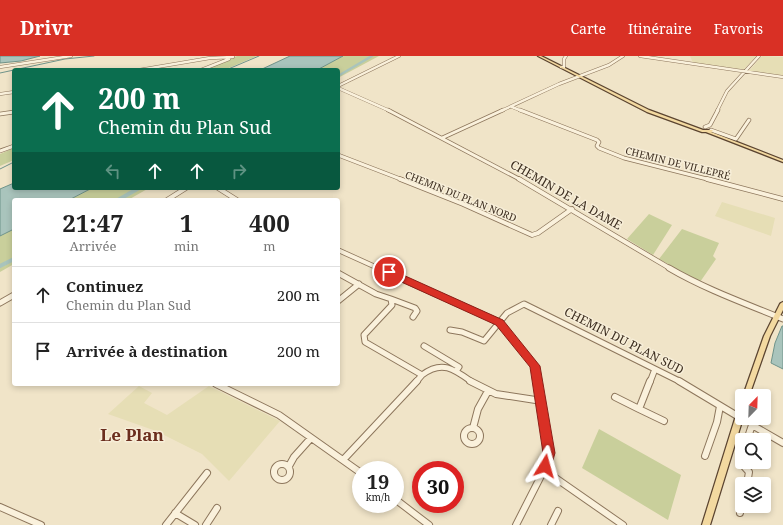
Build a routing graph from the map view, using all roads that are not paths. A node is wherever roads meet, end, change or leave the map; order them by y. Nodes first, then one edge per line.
1 (71, 56) edge
2 (399, 56) edge
3 (539, 56) edge
4 (566, 56) edge
5 (623, 56) edge
6 (640, 56) edge
7 (759, 56) edge
8 (234, 57) edge
9 (0, 66) edge
10 (561, 67) junction
11 (151, 68) edge
12 (206, 68) edge
13 (746, 71) junction
14 (578, 76) junction
15 (783, 77) edge
16 (340, 86) edge
17 (340, 88) edge
18 (12, 92) edge
19 (0, 94) edge
20 (512, 107) junction
21 (12, 112) edge
22 (0, 114) edge
23 (749, 120) dead end
24 (702, 128) junction
25 (710, 129) junction
26 (442, 138) junction
27 (12, 147) edge
28 (0, 151) edge
29 (340, 156) edge
30 (783, 161) edge
31 (183, 190) edge
32 (221, 190) edge
33 (170, 198) edge
34 (234, 198) edge
35 (783, 198) edge
36 (572, 209) junction
37 (340, 251) edge
38 (340, 274) edge
39 (359, 284) junction
40 (12, 296) edge
41 (340, 299) edge
42 (391, 299) junction
43 (0, 303) edge
44 (783, 304) edge
45 (413, 317) dead end
46 (776, 317) junction
47 (783, 319) edge
48 (500, 322) junction
49 (450, 330) dead end
50 (424, 346) dead end
51 (655, 369) junction
52 (456, 371) junction
53 (422, 375) junction
54 (220, 386) edge
55 (748, 389) edge
56 (488, 392) junction
57 (615, 397) dead end
58 (542, 401) junction
59 (720, 406) junction
60 (639, 409) junction
61 (735, 414) edge
62 (664, 421) dead end
63 (737, 425) edge
64 (473, 428) dead end
65 (749, 433) edge
66 (766, 433) edge
67 (771, 436) edge
68 (311, 438) junction
69 (783, 443) edge
70 (705, 456) dead end
71 (343, 460) junction
72 (289, 466) dead end
73 (352, 467) edge
74 (544, 470) junction
75 (207, 473) dead end
76 (404, 505) edge
77 (0, 507) edge
78 (217, 508) dead end
79 (558, 511) dead end
80 (175, 514) junction
81 (38, 524) edge
82 (166, 525) edge
83 (195, 525) edge
84 (206, 525) edge
85 (429, 525) edge
86 (516, 525) edge
87 (551, 525) edge
88 (623, 525) edge
89 (706, 525) edge

1 - 9 street
2 - 16 street
3 - 10 main road
4 - 10 street
5 - 14 street
6 - 13 street
7 - 13 street
8 - 11 street
8 - 12 street
10 - 14 main road
13 - 15 street
13 - 25 street
14 - 20 street
14 - 24 main road
17 - 26 street, CHEMIN DE LA DAME
18 - 19 street
20 - 26 street
20 - 35 street, CHEMIN DE VILLEPRÉ
21 - 22 street
23 - 25 street
24 - 25 main road
24 - 25 street
25 - 30 main road
26 - 36 street, CHEMIN DE LA DAME
27 - 28 street
29 - 36 street, CHEMIN DU PLAN NORD
31 - 33 street
32 - 34 street
36 - 46 street, CHEMIN DE LA DAME
37 - 48 street
38 - 39 street
39 - 41 street
39 - 42 street
40 - 43 street
42 - 45 street
42 - 53 street
44 - 46 main road
46 - 47 street, CHEMIN DE LA DAME
46 - 55 main road
48 - 49 street
48 - 51 street, CHEMIN DU PLAN SUD
48 - 58 street
50 - 52 street
51 - 59 street, CHEMIN DU PLAN SUD
51 - 60 street
52 - 53 street
52 - 56 street
53 - 71 street
54 - 68 street
56 - 58 street
56 - 64 street
57 - 60 street
58 - 74 street
59 - 61 street, CHEMIN DU PLAN SUD
59 - 70 street
60 - 62 street
63 - 89 main road
65 - 66 street
67 - 69 street
68 - 71 street
68 - 72 street
71 - 73 street
74 - 86 street
74 - 88 street
75 - 80 street
76 - 85 street
77 - 81 street
78 - 84 street
79 - 87 street
80 - 82 street
80 - 83 street

